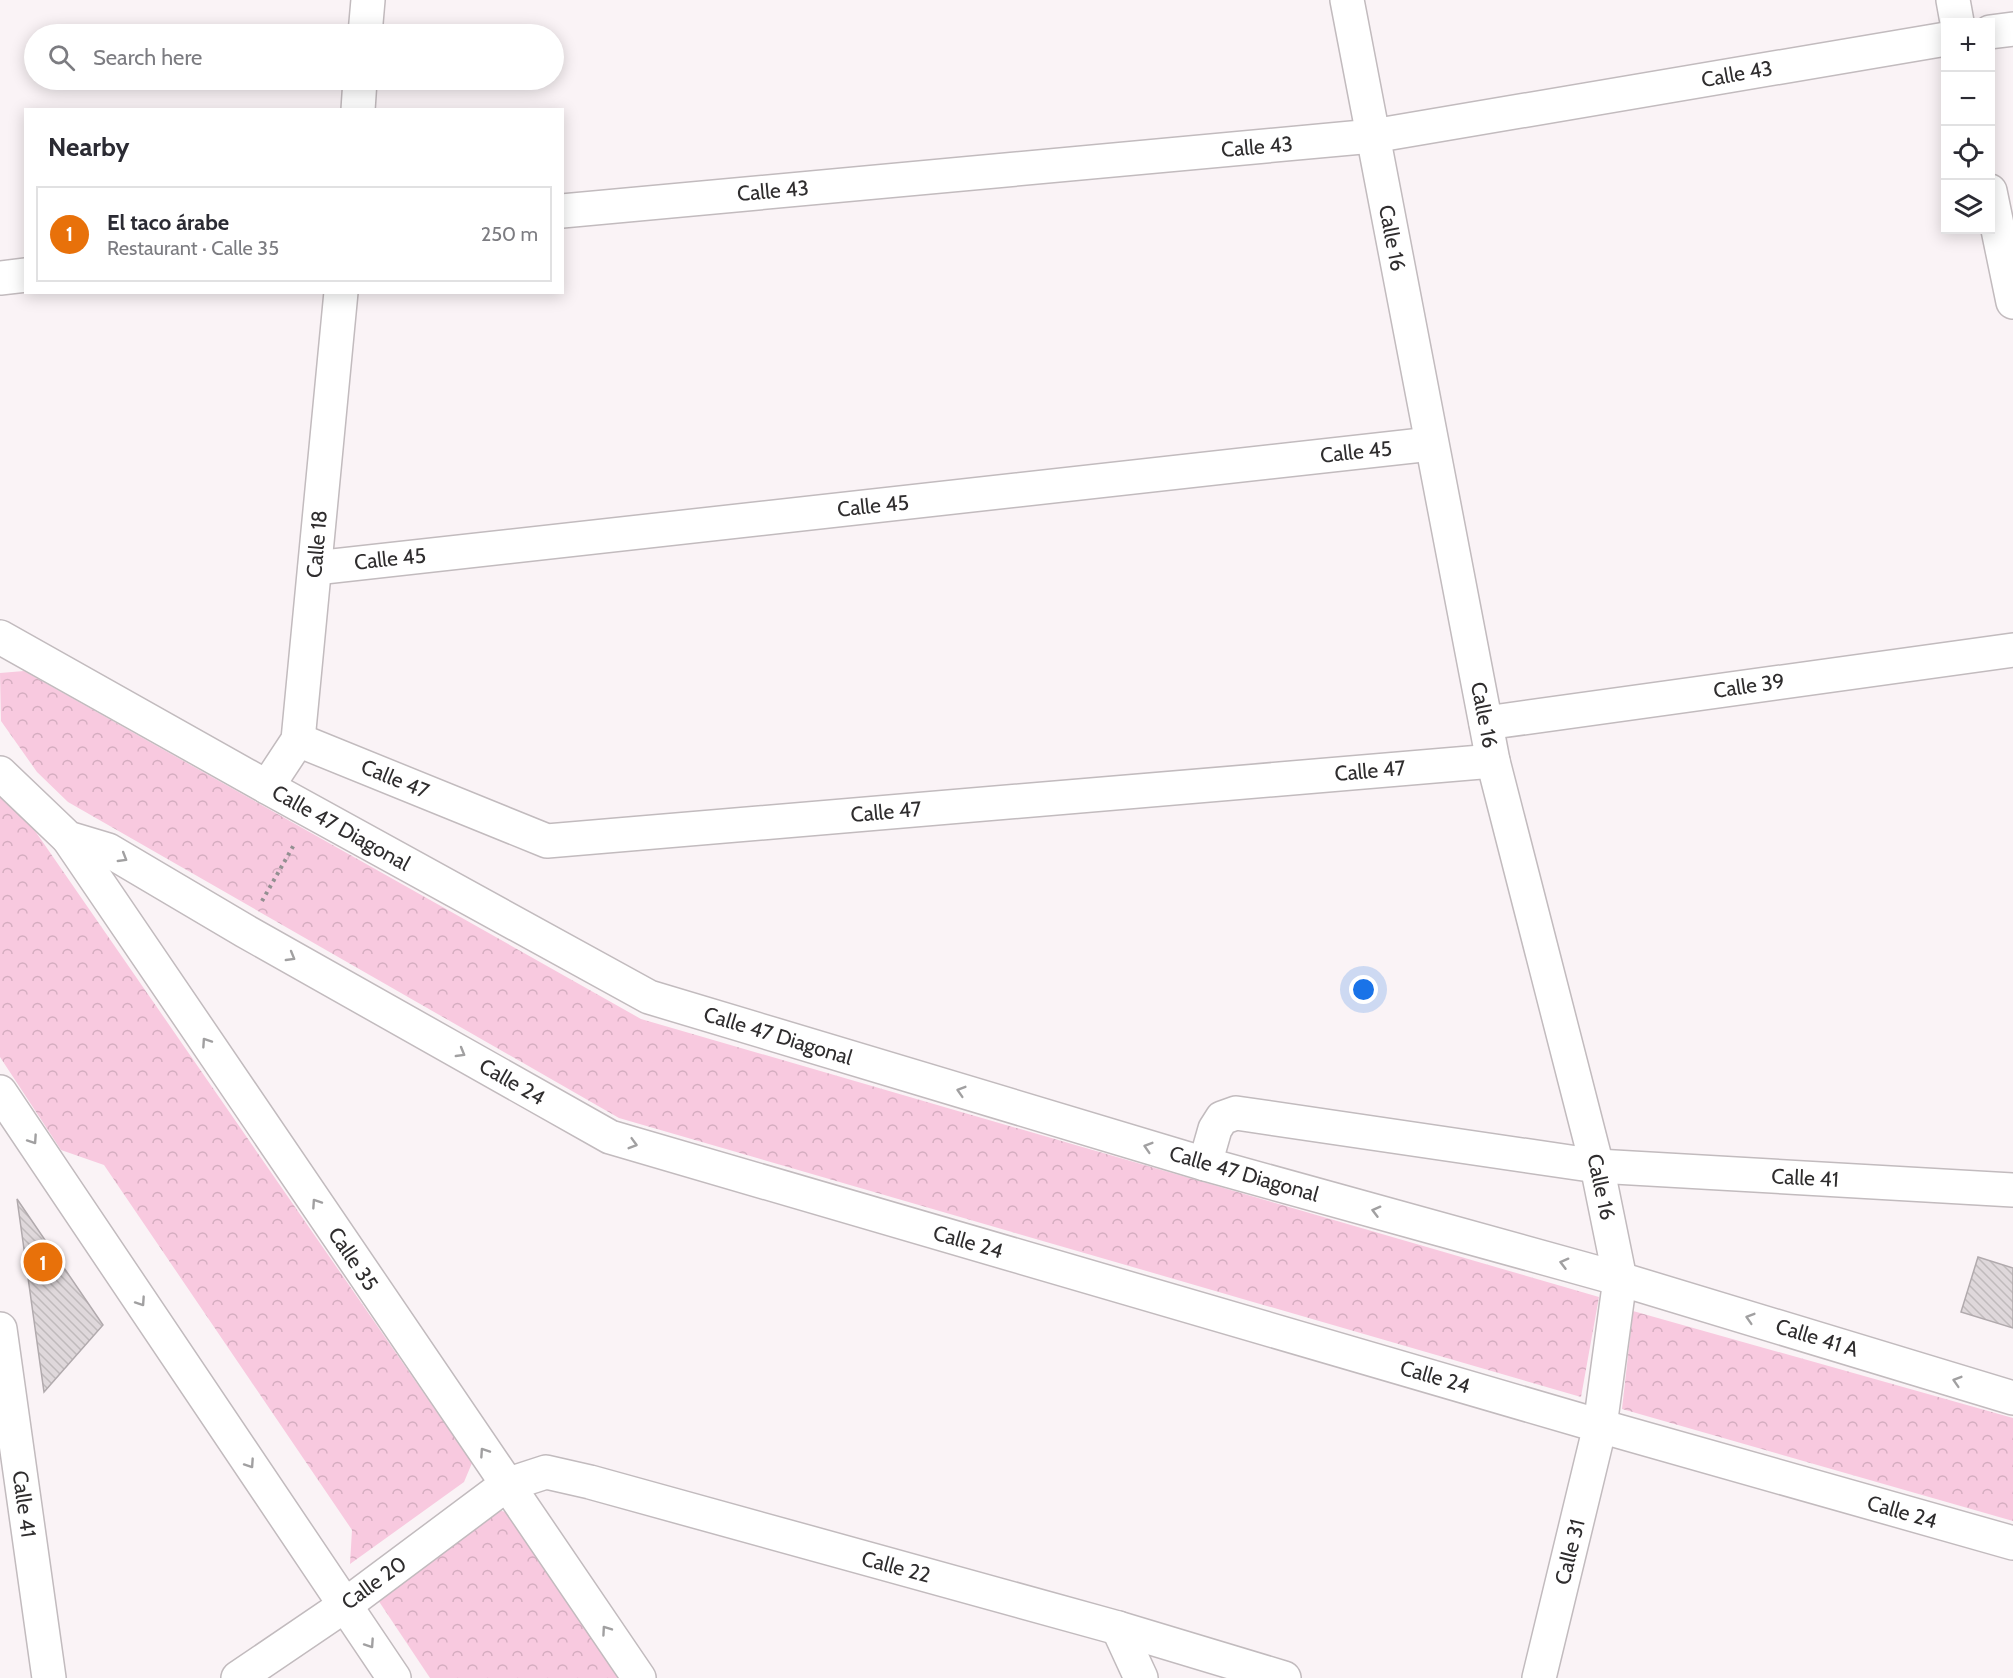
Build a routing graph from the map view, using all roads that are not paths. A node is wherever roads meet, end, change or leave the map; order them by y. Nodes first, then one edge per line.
1 (368, 0) edge
2 (1347, 0) edge
3 (1953, 0) edge
4 (1956, 18) edge
5 (365, 24) edge
6 (2013, 29) edge
7 (1995, 31) edge
8 (1941, 40) edge
9 (359, 90) edge
10 (358, 108) edge
11 (1373, 136) junction
12 (564, 211) edge
13 (1995, 214) edge
14 (24, 275) edge
15 (0, 278) edge
16 (341, 294) edge
17 (2013, 302) edge
18 (1431, 444) junction
19 (315, 568) junction
20 (0, 637) edge
21 (2013, 650) edge
22 (1486, 723) junction
23 (298, 740) junction
24 (1493, 761) junction
25 (0, 773) edge
26 (267, 787) junction
27 (68, 838) junction
28 (0, 1092) edge
29 (1205, 1164) junction
30 (1598, 1166) junction
31 (2013, 1190) edge
32 (1620, 1279) junction
33 (0, 1329) edge
34 (2013, 1398) edge
35 (1600, 1426) junction
36 (507, 1485) junction
37 (2013, 1543) edge
38 (344, 1606) junction
39 (1118, 1628) junction
40 (49, 1678) edge
41 (238, 1678) edge
42 (394, 1678) edge
43 (639, 1678) edge
44 (1141, 1678) edge
45 (1284, 1678) edge
46 (1539, 1678) edge

1 - 5 street
2 - 11 street, Calle 16
3 - 4 street
6 - 7 street
8 - 11 street, Calle 43
9 - 10 street
11 - 12 street, Calle 43
11 - 18 street, Calle 16
13 - 17 street
14 - 15 street
16 - 19 street, Calle 18
18 - 19 street, Calle 45
18 - 22 street, Calle 16
19 - 23 street, Calle 18
20 - 26 street, Calle 47 Diagonal
21 - 22 street, Calle 39
22 - 24 street, Calle 16
23 - 24 street, Calle 47
23 - 26 street, Calle 18
24 - 30 street, Calle 16
25 - 27 street, Calle 24
29 -> 26 street, Calle 47 Diagonal
27 -> 35 street, Calle 24
36 -> 27 street, Calle 35
28 -> 38 street
29 - 30 street, Calle 41
32 -> 29 street, Calle 47 Diagonal
30 - 31 street, Calle 41
30 - 32 street, Calle 16
34 -> 32 street, Calle 41 A
32 - 35 street, Calle 16
33 - 40 street, Calle 41
35 - 37 street, Calle 24
35 - 46 street, Calle 31
36 - 38 street, Calle 20
36 - 39 street, Calle 22
43 -> 36 street, Calle 35
38 - 41 street, Calle 20
38 -> 42 street
39 - 44 street
39 - 45 street, Calle 22

